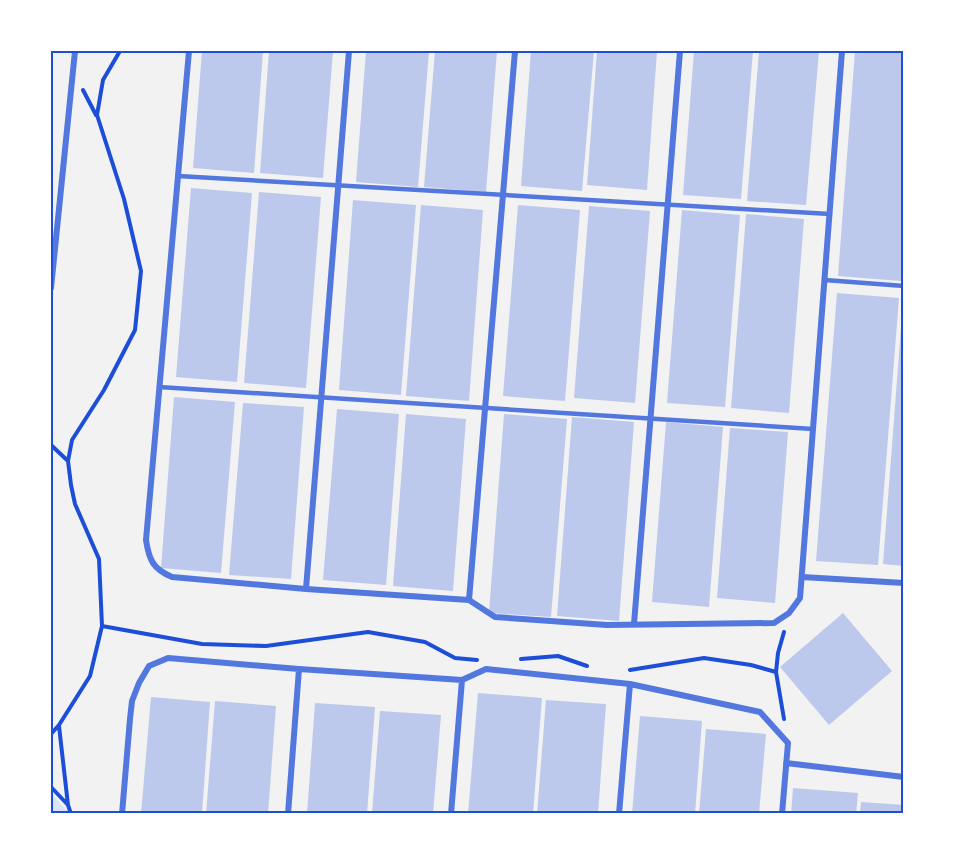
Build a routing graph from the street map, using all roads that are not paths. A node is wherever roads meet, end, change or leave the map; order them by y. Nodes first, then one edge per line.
1 (75, 51) edge
2 (189, 51) edge
3 (349, 51) edge
4 (515, 51) edge
5 (680, 51) edge
6 (842, 51) edge
7 (178, 176) junction
8 (339, 185) junction
9 (503, 195) junction
10 (668, 205) junction
11 (830, 214) junction
12 (825, 280) junction
13 (904, 286) edge
14 (51, 288) edge
15 (159, 387) junction
16 (322, 397) junction
17 (485, 407) junction
18 (651, 418) junction
19 (813, 429) junction
20 (802, 577) junction
21 (904, 583) edge
22 (306, 589) junction
23 (469, 600) junction
24 (634, 624) junction
25 (299, 669) junction
26 (462, 680) junction
27 (630, 684) junction
28 (786, 763) junction
29 (904, 777) edge
30 (122, 814) edge
31 (288, 814) edge
32 (452, 814) edge
33 (619, 814) edge
34 (782, 814) edge

1 - 14 street
2 - 7 street
3 - 8 street
4 - 9 street
5 - 10 street
6 - 11 street
7 - 8 lane
7 - 15 street
8 - 9 lane
8 - 16 street
9 - 10 lane
9 - 17 street
10 - 11 lane
10 - 18 street
11 - 12 street
12 - 13 lane
12 - 19 street
15 - 16 lane
15 - 22 street
16 - 17 lane
16 - 22 street
17 - 18 lane
17 - 23 street
18 - 19 lane
18 - 24 street
19 - 20 street
20 - 21 street
20 - 24 street
22 - 23 street
23 - 24 street
25 - 26 street
25 - 30 street
25 - 31 street
26 - 27 street
26 - 32 street
27 - 28 street
27 - 33 street
28 - 29 street
28 - 34 street

